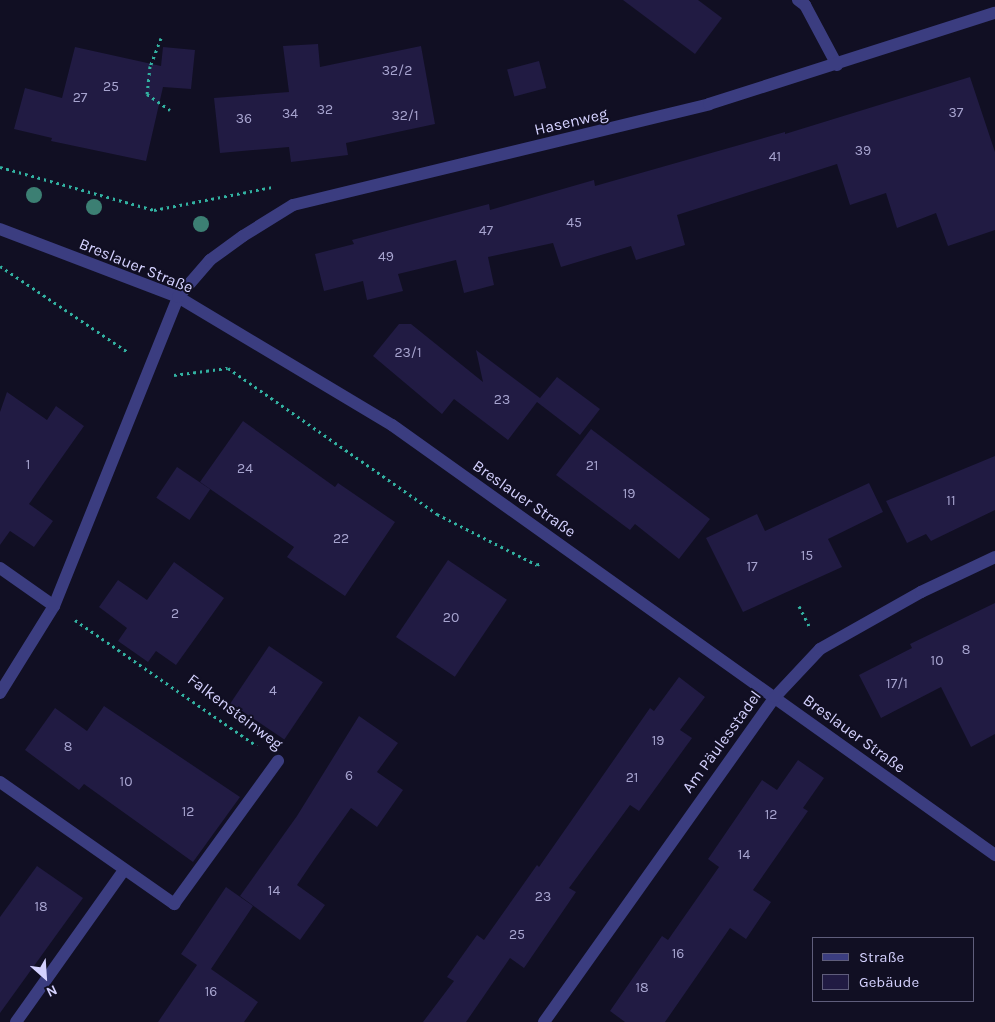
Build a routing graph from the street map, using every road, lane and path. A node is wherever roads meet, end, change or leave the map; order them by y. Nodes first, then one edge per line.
1 (798, 0) edge
2 (995, 13) edge
3 (161, 38) dead end
4 (838, 65) junction
5 (170, 110) dead end
6 (0, 167) edge
7 (293, 205) junction
8 (0, 229) edge
9 (0, 266) edge
10 (178, 297) junction
11 (150, 366) junction
12 (562, 546) junction
13 (995, 557) edge
14 (0, 568) edge
15 (54, 606) junction
16 (0, 693) edge
17 (775, 697) junction
18 (278, 762) joint
19 (0, 782) edge
20 (995, 855) edge
21 (124, 870) junction
22 (16, 1022) edge
23 (544, 1022) edge

1 - 4 street
2 - 4 street, Hasenweg
3 - 5 path
4 - 7 street, Hasenweg
6 - 7 path
7 - 10 street, Hasenweg
8 - 10 street, Breslauer Straße
9 - 11 path
10 - 11 street
10 - 12 street, Breslauer Straße
11 - 12 path
11 - 15 street
12 - 17 street, Breslauer Straße
13 - 17 street, Am Päulesstadel
14 - 15 street
15 - 16 street
15 - 18 path, Falkensteinweg
17 - 20 street, Breslauer Straße
17 - 23 street, Am Päulesstadel
18 - 21 street, Falkensteinweg
19 - 21 street, Falkensteinweg
21 - 22 street

